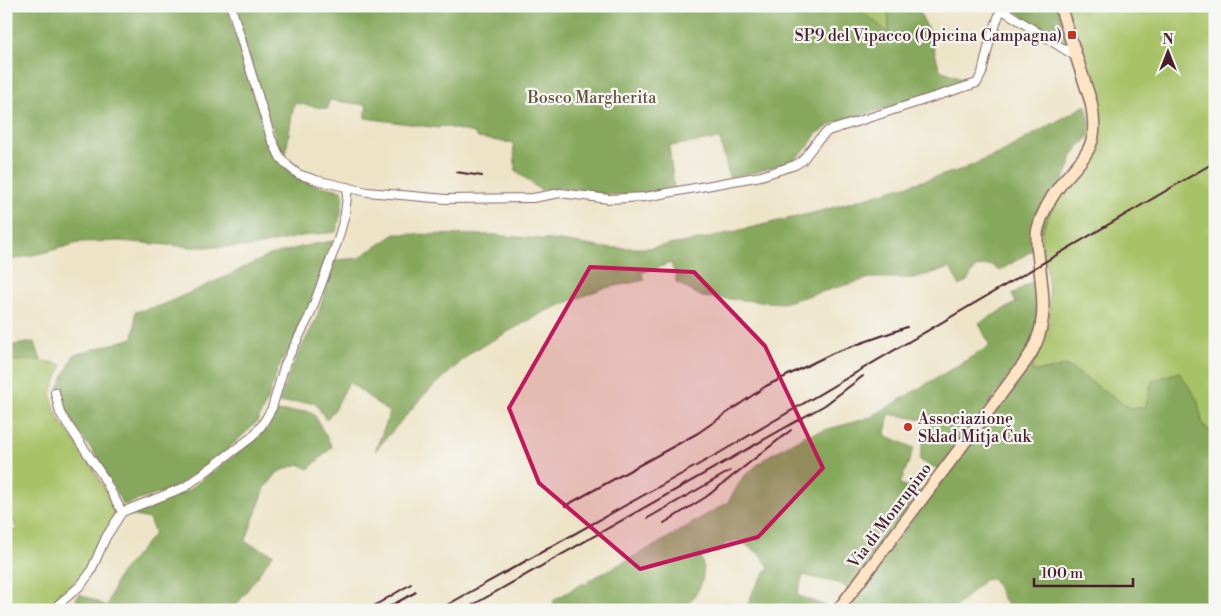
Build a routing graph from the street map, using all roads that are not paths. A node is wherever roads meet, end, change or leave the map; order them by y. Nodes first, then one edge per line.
1 (231, 6) edge
2 (1060, 6) edge
3 (1001, 8) edge
4 (1075, 56) junction
5 (348, 187) junction
6 (55, 392) dead end
7 (122, 512) junction
8 (52, 610) edge
9 (725, 610) edge
10 (732, 610) edge
11 (838, 610) edge

1 - 5 street
2 - 4 main road, Via di Monrupino
3 - 4 street
3 - 5 street
4 - 11 main road, Via di Monrupino
5 - 7 street
6 - 7 street
7 - 8 street
9 - 10 street

